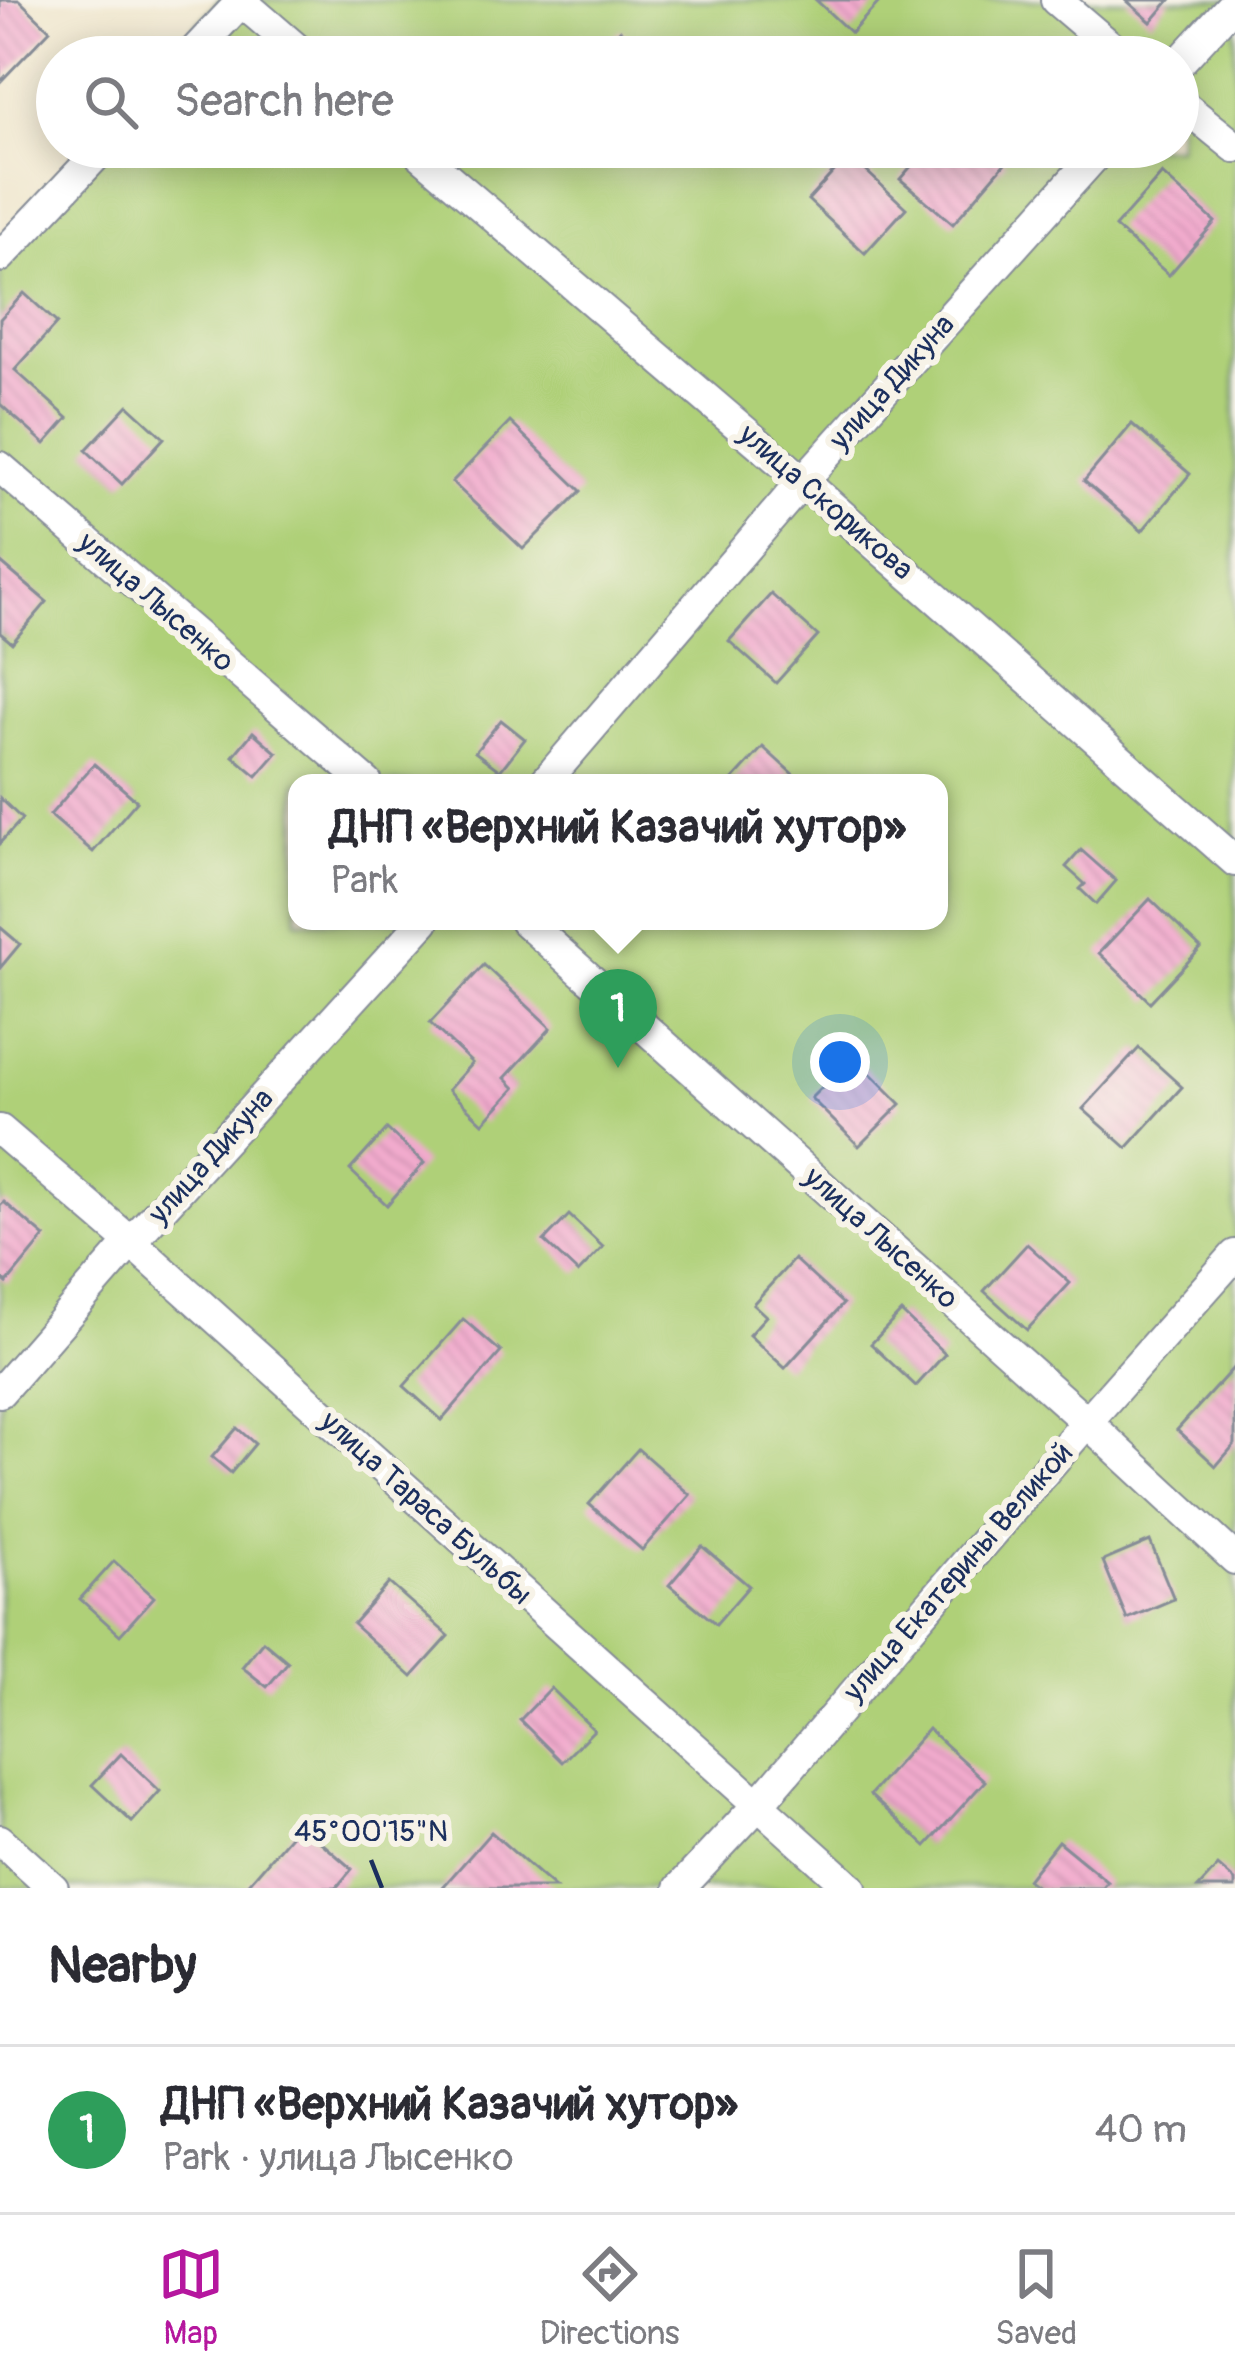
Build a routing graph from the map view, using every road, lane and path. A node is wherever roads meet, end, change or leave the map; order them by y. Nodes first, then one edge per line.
1 (1056, 0) edge
2 (243, 1) edge
3 (1235, 2) edge
4 (209, 36) edge
5 (282, 36) edge
6 (1099, 36) edge
7 (1199, 41) edge
8 (1199, 118) edge
9 (1235, 147) edge
10 (84, 168) edge
11 (437, 168) edge
12 (1084, 168) edge
13 (0, 257) edge
14 (0, 467) edge
15 (803, 481) junction
16 (357, 774) edge
17 (552, 774) edge
18 (1235, 861) edge
19 (416, 930) edge
20 (535, 930) edge
21 (0, 1130) edge
22 (131, 1242) junction
23 (1235, 1255) edge
24 (0, 1392) edge
25 (1087, 1422) junction
26 (1235, 1558) edge
27 (757, 1806) junction
28 (0, 1840) edge
29 (53, 1888) edge
30 (680, 1888) edge
31 (851, 1888) edge

1 - 6 street
2 - 4 street
2 - 5 street
3 - 7 street
8 - 9 street
10 - 13 street
11 - 15 street, улица Скорикова
12 - 15 street, улица Дикуна
14 - 16 street, улица Лысенко
15 - 17 street, улица Дикуна
15 - 18 street, улица Скорикова
19 - 22 street, улица Дикуна
20 - 25 street, улица Лысенко
21 - 22 street, улица Тараса Бульбы
22 - 24 street, улица Дикуна
22 - 27 street, улица Тараса Бульбы
23 - 25 street, улица Екатерины Великой
25 - 26 street, улица Лысенко
25 - 27 street, улица Екатерины Великой
27 - 30 street, улица Екатерины Великой
27 - 31 street, улица Тараса Бульбы
28 - 29 street

